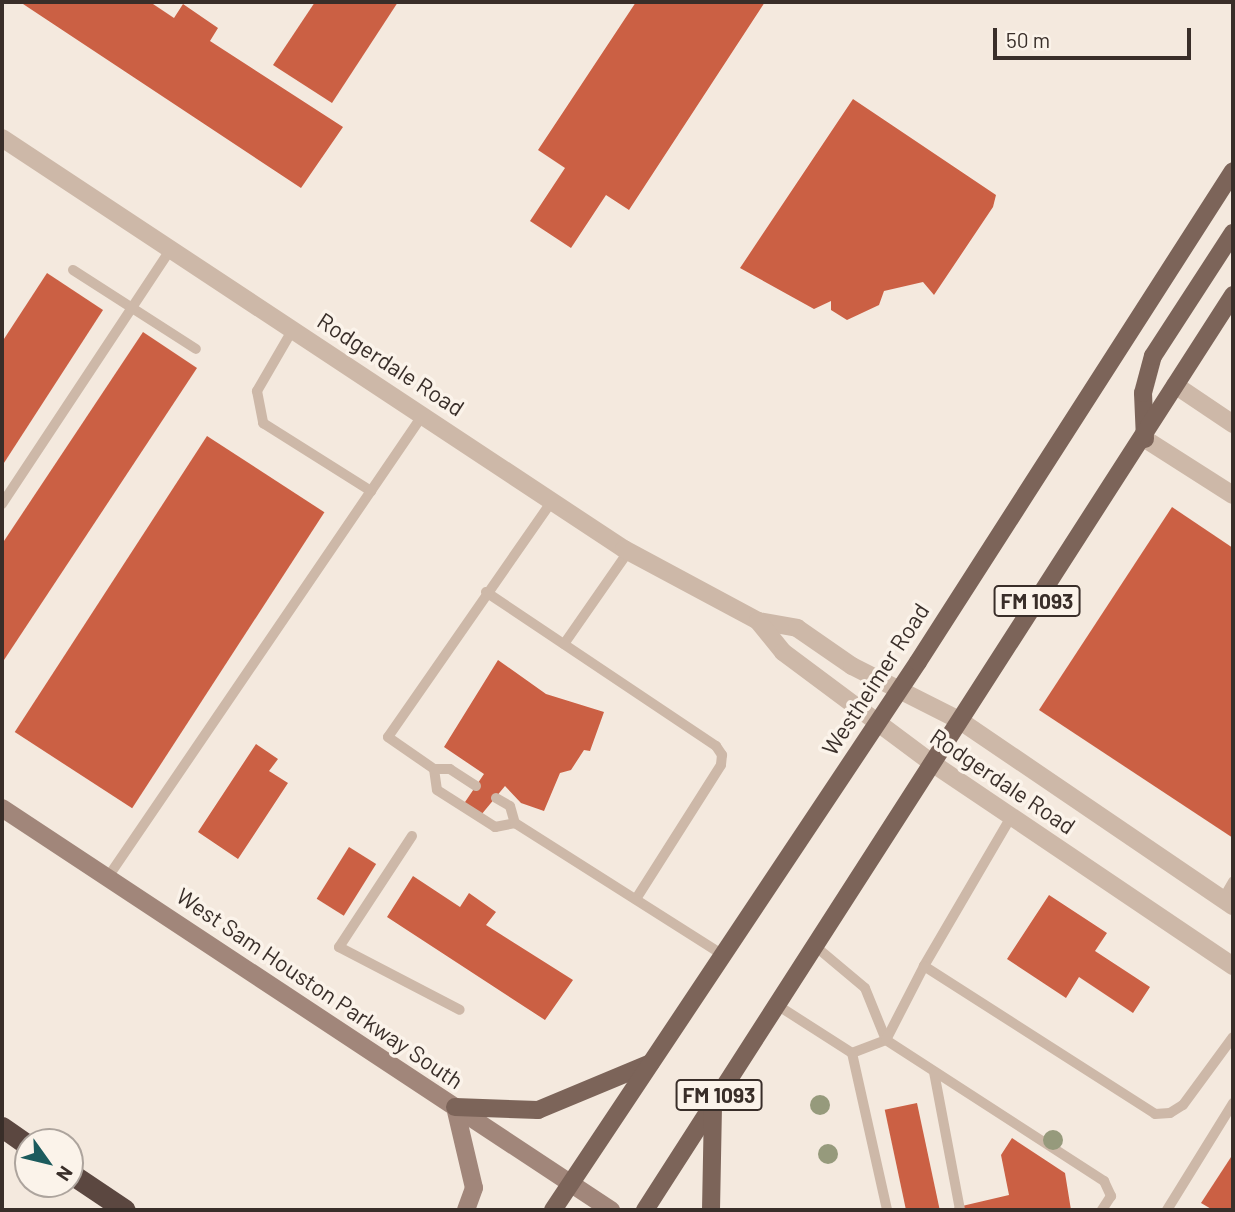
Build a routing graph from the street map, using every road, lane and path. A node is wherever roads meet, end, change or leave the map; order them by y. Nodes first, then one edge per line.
1 (2, 138) edge
2 (1233, 171) edge
3 (1233, 233) edge
4 (171, 248) junction
5 (73, 270) dead end
6 (1233, 295) edge
7 (131, 307) junction
8 (293, 329) junction
9 (196, 349) dead end
10 (1175, 385) junction
11 (424, 413) junction
12 (1233, 424) edge
13 (1145, 439) junction
14 (371, 491) junction
15 (1233, 495) edge
16 (553, 500) junction
17 (2, 504) edge
18 (628, 552) junction
19 (486, 592) junction
20 (758, 621) junction
21 (564, 644) junction
22 (899, 691) junction
23 (959, 720) junction
24 (878, 723) junction
25 (932, 763) junction
26 (434, 769) junction
27 (476, 786) dead end
28 (496, 798) dead end
29 (2, 808) edge
30 (1011, 817) junction
31 (515, 823) junction
32 (412, 836) dead end
33 (108, 877) junction
34 (1233, 882) edge
35 (636, 899) junction
36 (1228, 902) edge
37 (815, 946) junction
38 (723, 954) junction
39 (924, 966) junction
40 (1233, 966) edge
41 (776, 1005) junction
42 (460, 1010) dead end
43 (1233, 1037) edge
44 (886, 1040) junction
45 (852, 1053) junction
46 (651, 1063) junction
47 (934, 1072) junction
48 (713, 1103) junction
49 (1233, 1104) edge
50 (455, 1107) junction
51 (84, 1182) edge
52 (571, 1184) junction
53 (125, 1210) edge
54 (466, 1210) edge
55 (553, 1210) edge
56 (611, 1210) edge
57 (645, 1210) edge
58 (711, 1210) edge
59 (887, 1210) edge
60 (960, 1210) edge
61 (1102, 1210) edge
62 (1167, 1210) edge

1 - 4 street, Rodgerdale Road
2 - 22 main road, Westheimer Road / FM 1093
3 - 13 main road
4 - 7 lane
4 - 8 street, Rodgerdale Road
5 - 7 lane
6 - 10 main road, FM 1093
7 - 9 lane
7 - 17 lane
8 - 11 street, Rodgerdale Road
8 - 14 lane
10 - 12 street
10 - 13 main road, FM 1093
11 - 14 lane
11 - 16 street, Rodgerdale Road
13 - 15 street
13 - 23 main road, FM 1093
14 - 33 lane
16 - 18 street, Rodgerdale Road
16 - 19 lane
18 - 20 street, Rodgerdale Road
18 - 21 lane
19 - 21 lane
19 - 26 lane
20 - 22 street, Rodgerdale Road
20 - 24 street, Rodgerdale Road
21 - 35 lane
22 - 23 street, Rodgerdale Road
22 - 24 main road, Westheimer Road / FM 1093
23 - 25 main road, FM 1093
23 - 36 street, Rodgerdale Road
24 - 25 street, Rodgerdale Road
24 - 38 main road, Westheimer Road / FM 1093
25 - 30 street, Rodgerdale Road
25 - 37 main road, FM 1093
26 - 27 lane
26 - 31 lane
28 - 31 lane
29 - 33 main road, West Sam Houston Parkway South
30 - 39 lane
30 - 40 street, Rodgerdale Road
31 - 35 lane
32 - 42 lane
33 - 50 main road, West Sam Houston Parkway South
34 - 36 lane
35 - 38 lane
37 - 41 main road, FM 1093
37 - 44 lane
38 - 46 main road, Westheimer Road / FM 1093
39 - 43 lane
39 - 44 lane
41 - 45 lane
41 - 48 main road, FM 1093
44 - 45 lane
44 - 47 lane
45 - 59 lane
46 - 50 main road
46 - 52 main road, Westheimer Road / FM 1093
47 - 60 lane
47 - 61 lane
48 - 57 main road, FM 1093
48 - 58 main road
49 - 62 lane
50 - 52 main road, West Sam Houston Parkway South
50 - 54 main road
51 - 53 highway
52 - 55 main road, Westheimer Road / FM 1093
52 - 56 main road, West Sam Houston Parkway South

